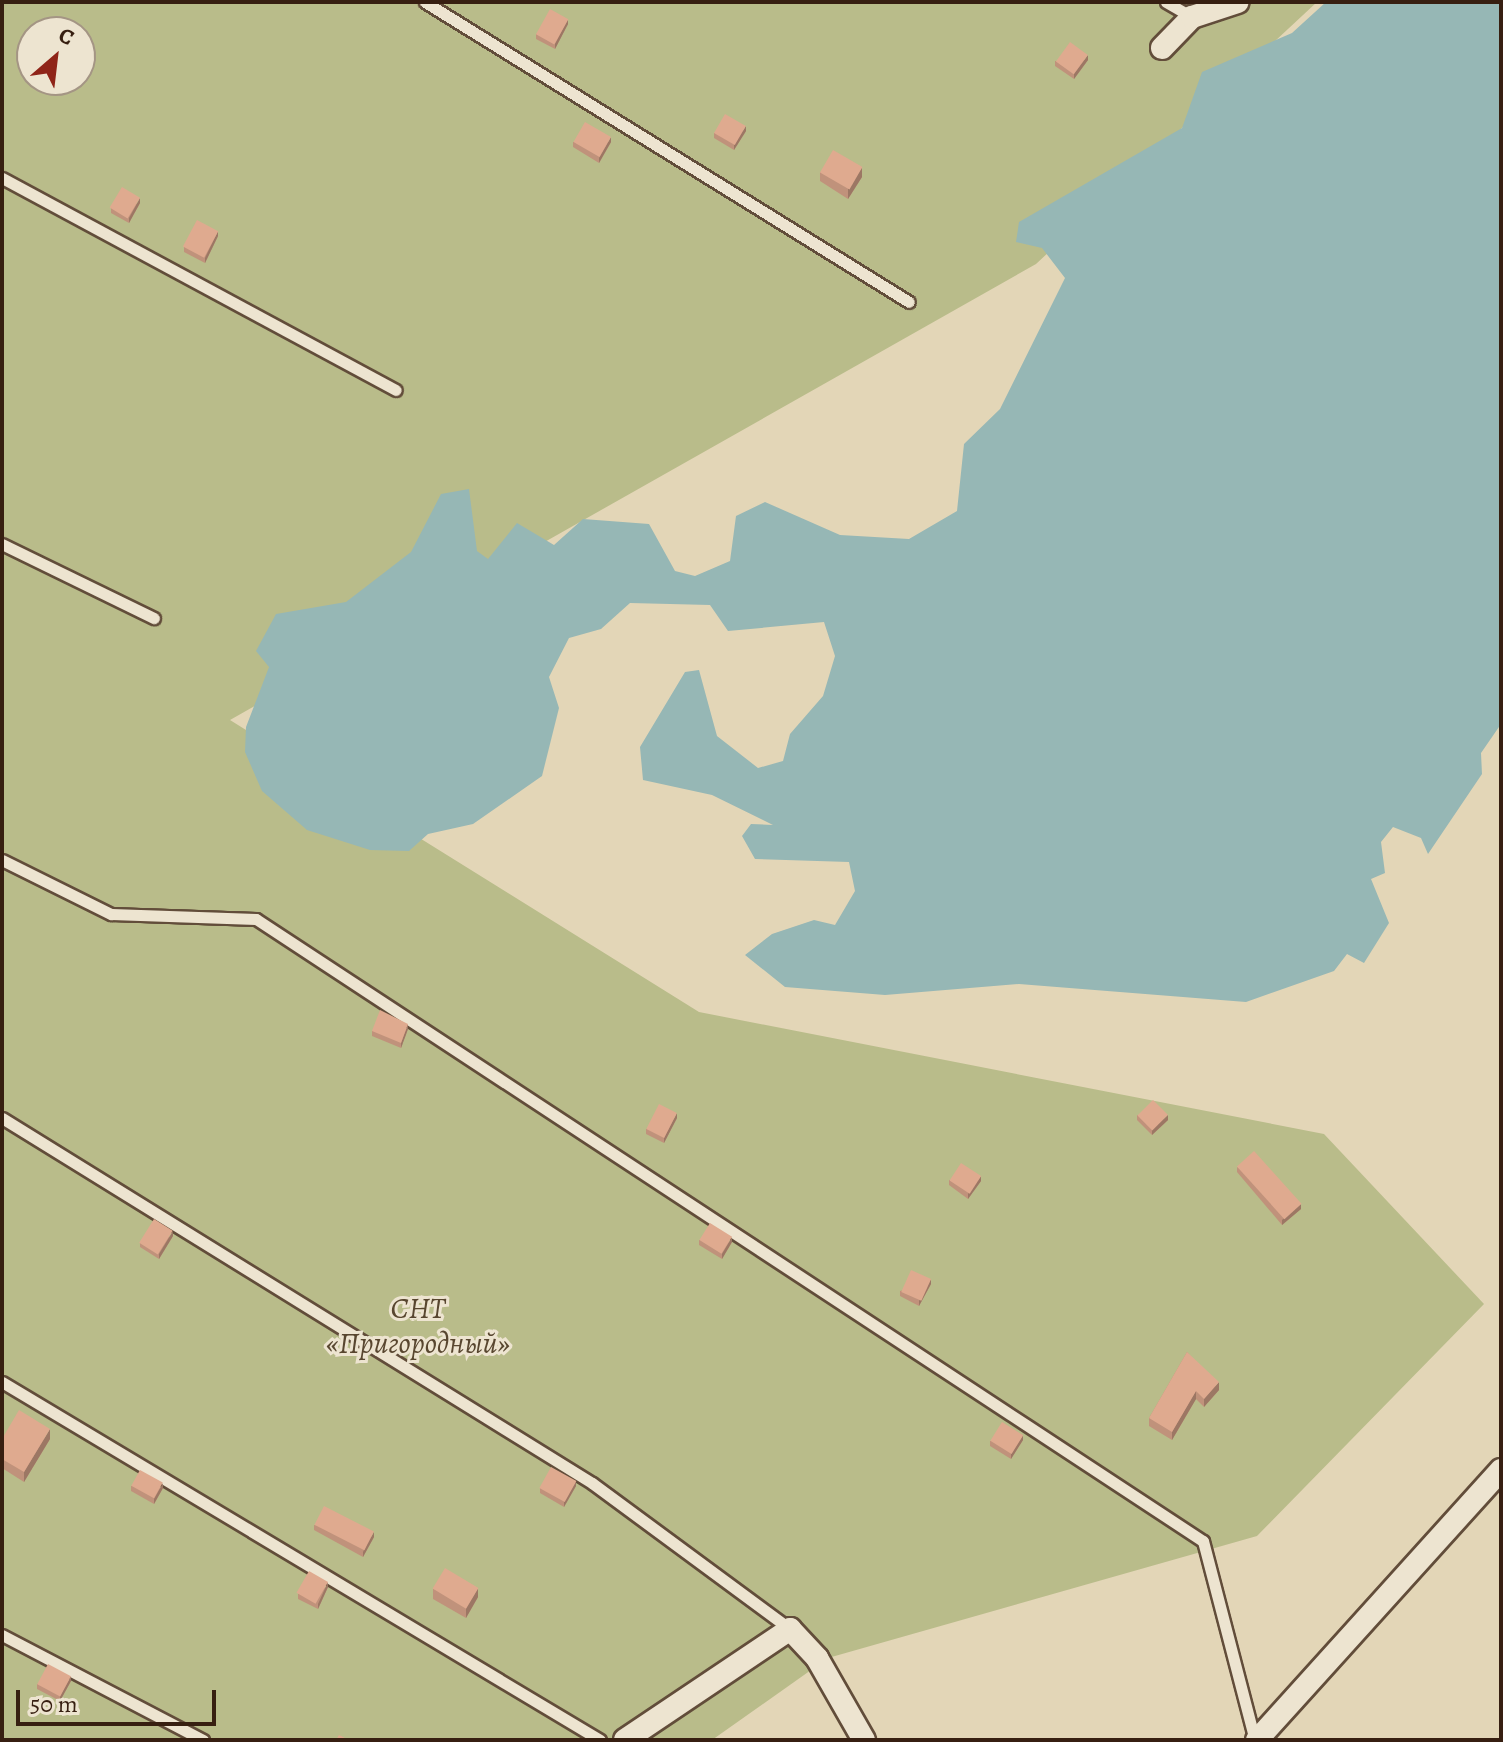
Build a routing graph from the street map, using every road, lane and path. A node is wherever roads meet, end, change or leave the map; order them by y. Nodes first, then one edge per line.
1 (425, 2) edge
2 (1166, 2) edge
3 (1238, 2) edge
4 (1192, 17) junction
5 (1162, 48) dead end
6 (2, 178) edge
7 (909, 302) dead end
8 (395, 390) dead end
9 (2, 544) edge
10 (154, 618) dead end
11 (2, 860) edge
12 (2, 1118) edge
13 (2, 1382) edge
14 (1501, 1470) edge
15 (790, 1629) junction
16 (2, 1635) edge
17 (203, 1740) edge
18 (600, 1740) edge
19 (625, 1740) edge
20 (864, 1740) edge
21 (1256, 1740) edge

1 - 7 lane
2 - 4 lane
3 - 4 street
4 - 5 street
6 - 8 lane
9 - 10 lane
11 - 21 lane
12 - 15 lane
13 - 18 lane
14 - 21 street
15 - 19 street
15 - 20 street
16 - 17 lane

